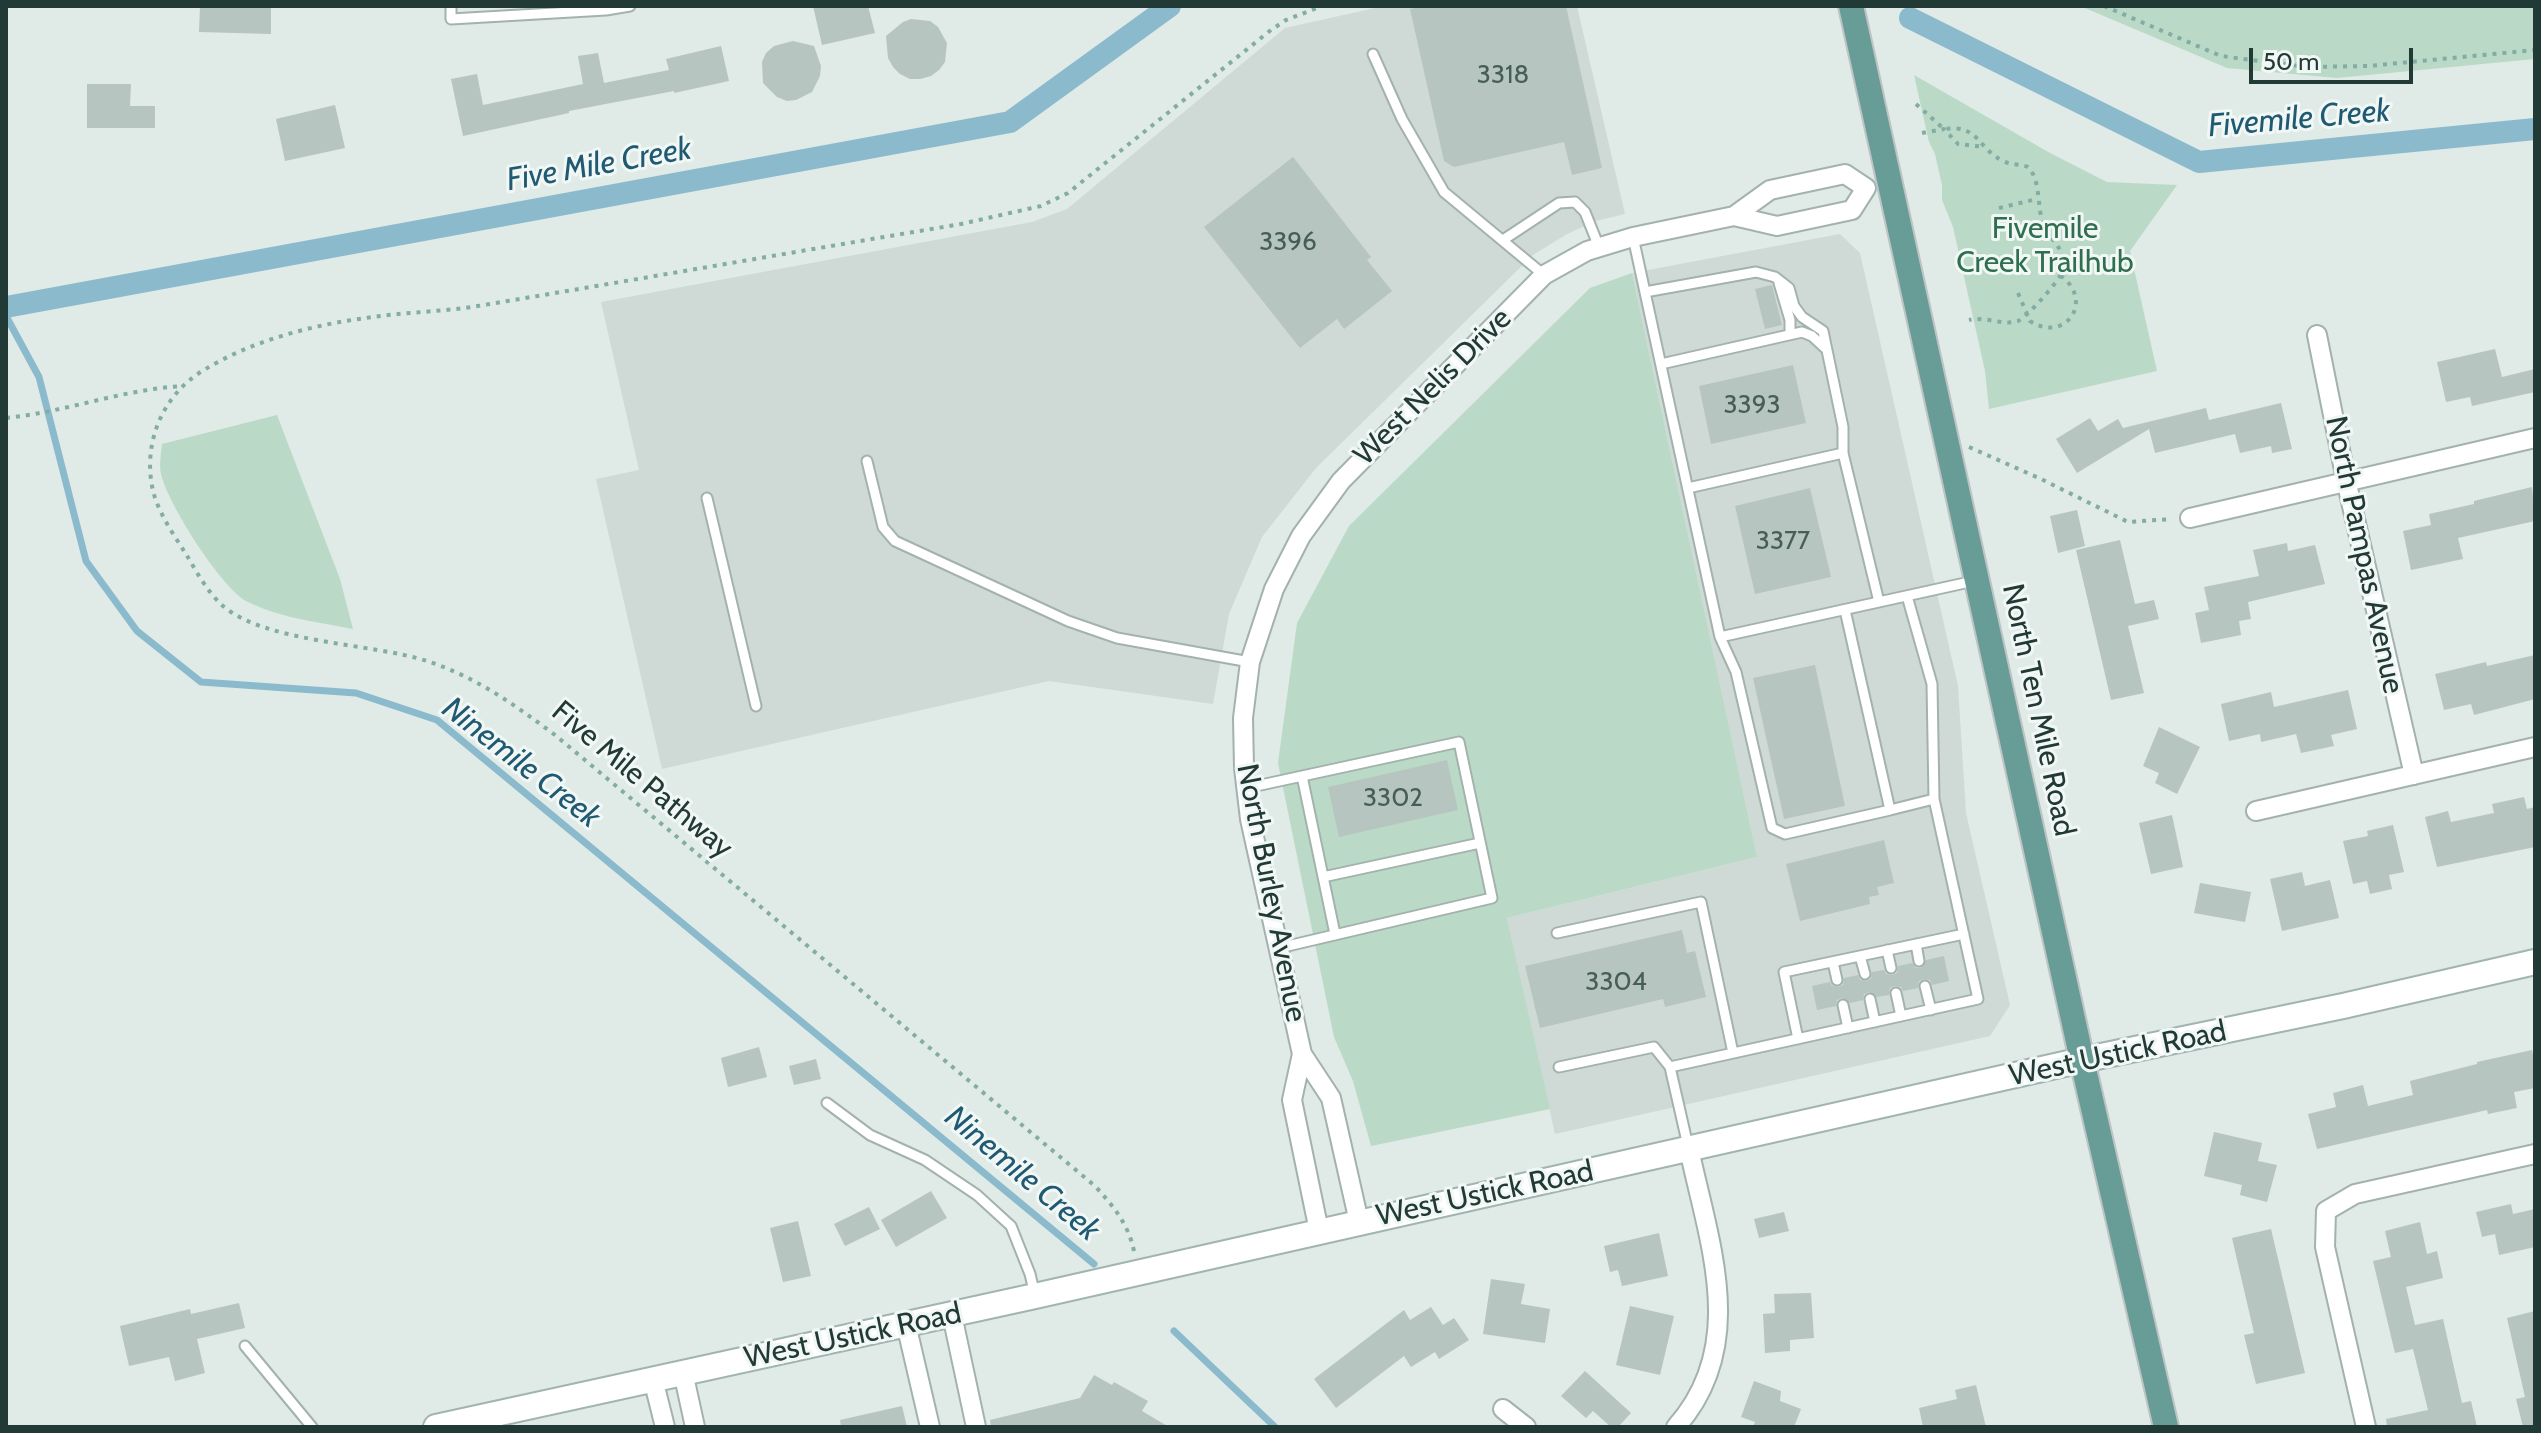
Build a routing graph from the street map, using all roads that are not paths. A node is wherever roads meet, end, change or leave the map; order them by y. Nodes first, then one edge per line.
1 (451, 6) edge
2 (630, 6) edge
3 (1851, 6) edge
4 (1373, 54) dead end
5 (1878, 186) junction
6 (1734, 216) junction
7 (1633, 237) junction
8 (1503, 240) junction
9 (1599, 247) junction
10 (1544, 275) junction
11 (1775, 277) junction
12 (1645, 292) junction
13 (1790, 334) junction
14 (2317, 335) dead end
15 (1825, 348) junction
16 (1661, 364) junction
17 (2535, 438) edge
18 (1843, 453) junction
19 (867, 461) dead end
20 (2346, 480) junction
21 (1688, 488) junction
22 (707, 498) dead end
23 (2190, 518) road end
24 (1977, 581) junction
25 (1907, 596) junction
26 (1879, 602) junction
27 (1845, 610) junction
28 (1720, 637) junction
29 (1250, 662) junction
30 (1247, 685) joint
31 (756, 706) dead end
32 (2535, 747) edge
33 (2414, 775) junction
34 (1302, 776) junction
35 (1247, 788) junction
36 (1934, 799) junction
37 (1890, 810) junction
38 (2256, 811) dead end
39 (1480, 843) junction
40 (1323, 877) junction
41 (1557, 933) dead end
42 (1335, 934) junction
43 (1964, 934) junction
44 (1916, 944) junction
45 (1279, 948) junction
46 (1887, 950) junction
47 (1860, 956) junction
48 (1919, 961) dead end
49 (1833, 962) junction
50 (2535, 962) edge
51 (1891, 968) dead end
52 (1865, 974) dead end
53 (1837, 980) dead end
54 (1925, 986) dead end
55 (1896, 993) dead end
56 (1870, 999) dead end
57 (1843, 1005) dead end
58 (1931, 1010) junction
59 (1901, 1016) junction
60 (1875, 1022) junction
61 (1848, 1028) junction
62 (1798, 1039) junction
63 (1733, 1053) junction
64 (1302, 1054) junction
65 (2082, 1060) junction
66 (1559, 1067) dead end
67 (1670, 1067) junction
68 (827, 1103) dead end
69 (1689, 1149) junction
70 (2535, 1154) edge
71 (1359, 1222) junction
72 (1319, 1231) junction
73 (1035, 1296) junction
74 (952, 1315) junction
75 (906, 1324) junction
76 (245, 1346) dead end
77 (683, 1372) junction
78 (653, 1379) junction
79 (1503, 1409) dead end
80 (312, 1427) edge
81 (436, 1427) edge
82 (665, 1427) edge
83 (695, 1427) edge
84 (930, 1427) edge
85 (976, 1427) edge
86 (1526, 1427) edge
87 (1676, 1427) edge
88 (2166, 1427) edge
89 (2366, 1427) edge

1 - 2 lane
3 - 5 main road, North Ten Mile Road
4 - 8 lane
5 - 6 street, West Nelis Drive
5 - 6 street, West Nelis Drive
5 - 24 main road, North Ten Mile Road
6 - 7 street, West Nelis Drive
7 - 9 street, West Nelis Drive
7 - 12 lane
8 - 9 lane
8 - 10 lane
9 - 10 street, West Nelis Drive
10 - 29 street, West Nelis Drive
11 - 12 lane
11 - 13 lane
11 - 15 lane
12 - 16 lane
13 - 15 lane
13 - 16 lane
14 - 20 street, North Pampas Avenue
15 - 18 lane
16 - 21 lane
17 - 20 street
18 - 21 lane
18 - 26 lane
19 - 29 lane
20 - 23 street
20 - 33 street, North Pampas Avenue
21 - 28 lane
22 - 31 lane
24 - 25 lane
24 - 65 main road, North Ten Mile Road
25 - 26 lane
25 - 36 lane
26 - 27 lane
27 - 28 lane
27 - 37 lane
28 - 37 lane
29 - 30 street, West Nelis Drive
30 - 35 street, North Burley Avenue
32 - 33 street
33 - 38 street
34 - 35 lane
34 - 39 lane
34 - 40 lane
35 - 45 street, North Burley Avenue
36 - 37 lane
36 - 43 lane
39 - 40 lane
39 - 42 lane
40 - 42 lane
41 - 63 lane
42 - 45 lane
43 - 44 lane
43 - 58 lane
44 - 46 lane
44 - 48 lane
45 - 64 street, North Burley Avenue
46 - 47 lane
46 - 51 lane
47 - 49 lane
47 - 52 lane
49 - 53 lane
49 - 62 lane
50 - 65 main road, West Ustick Road
54 - 58 lane
55 - 59 lane
56 - 60 lane
57 - 61 lane
58 - 59 lane
59 - 60 lane
60 - 61 lane
61 - 62 lane
62 - 63 lane
63 - 67 lane
64 - 71 street, North Burley Avenue
64 - 72 street, North Burley Avenue
65 - 69 main road, West Ustick Road
65 - 88 main road, North Ten Mile Road
66 - 67 lane
67 - 69 lane
68 - 73 lane
69 - 71 main road, West Ustick Road
69 - 87 street
70 - 89 street
71 - 72 main road, West Ustick Road
72 - 73 main road, West Ustick Road
73 - 74 main road, West Ustick Road
74 - 75 main road, West Ustick Road
74 - 85 street
75 - 77 main road, West Ustick Road
75 - 84 street
76 - 80 lane
77 - 78 main road, West Ustick Road
77 - 83 street
78 - 81 main road, West Ustick Road
78 - 82 street
79 - 86 street

